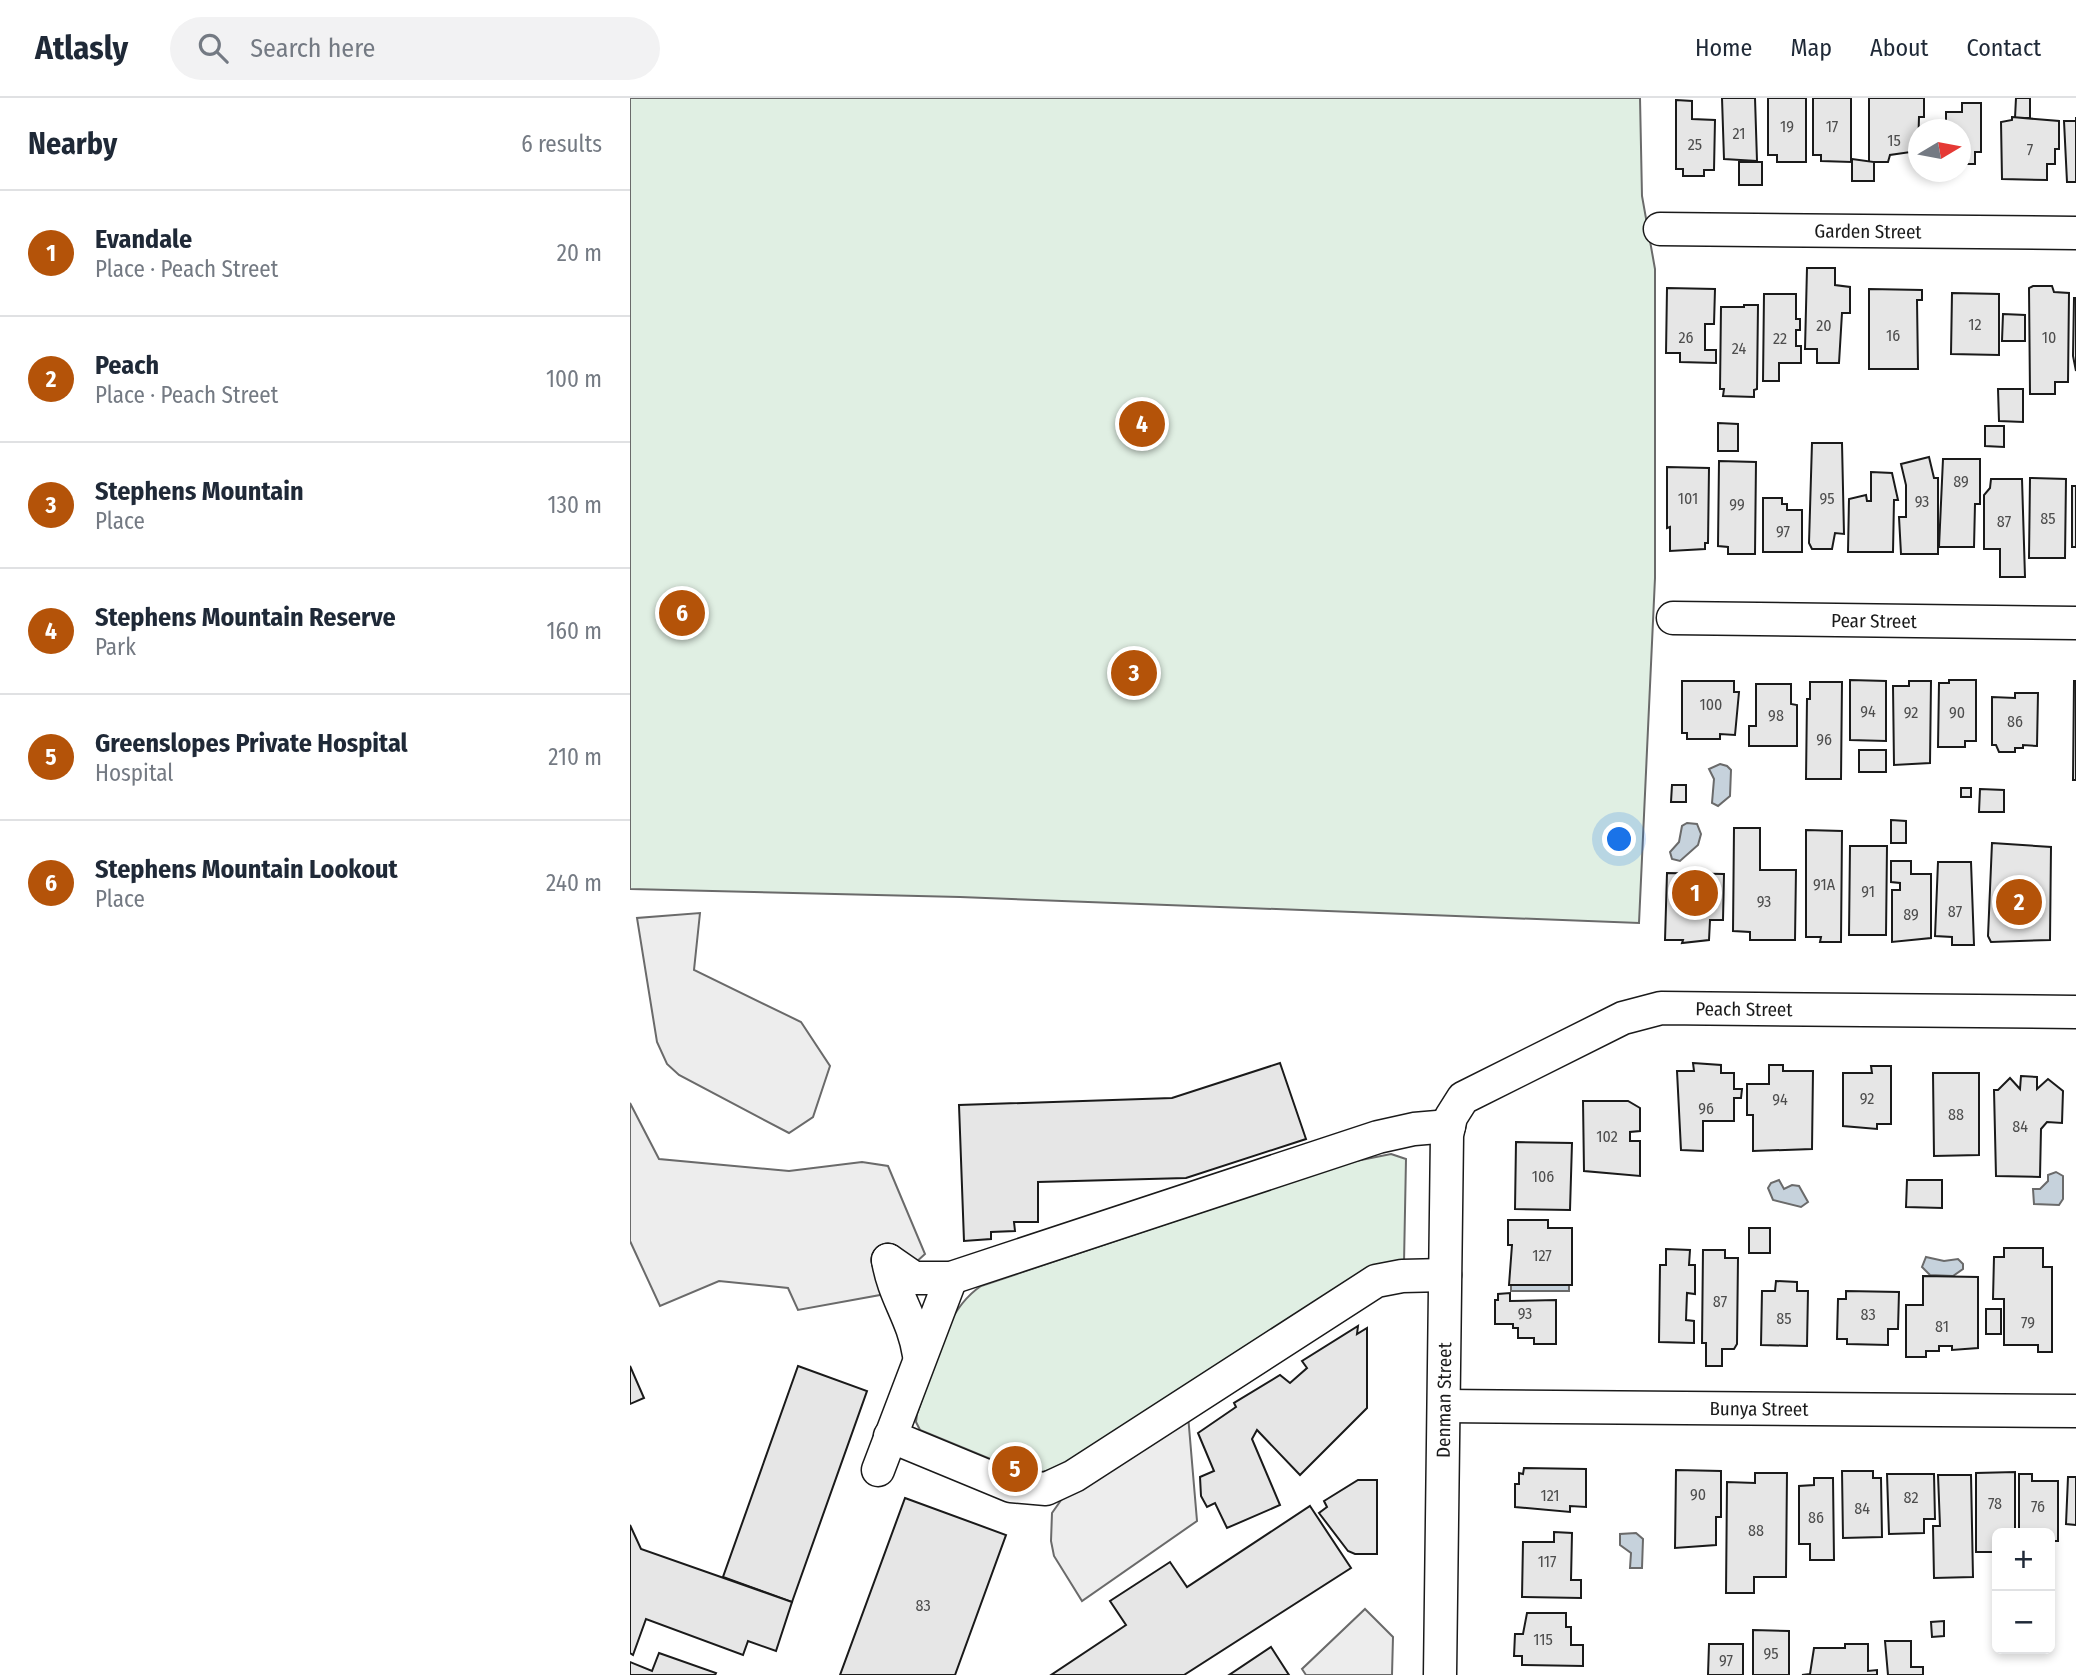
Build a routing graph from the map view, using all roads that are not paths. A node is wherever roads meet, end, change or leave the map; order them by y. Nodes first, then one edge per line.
1 (1660, 229) dead end
2 (2076, 233) edge
3 (1673, 618) dead end
4 (2076, 623) edge
5 (2076, 1012) edge
6 (1449, 1126) junction
7 (1446, 1275) junction
8 (951, 1278) junction
9 (919, 1356) junction
10 (1444, 1406) junction
11 (2076, 1410) edge
12 (890, 1436) junction
13 (878, 1470) dead end
14 (1440, 1675) edge

1 - 2 street, Garden Street
3 - 4 street, Pear Street
5 - 6 street, Peach Street
6 - 7 street, Denman Street
6 - 8 street
7 - 10 street, Denman Street
7 - 12 street
8 - 9 street
8 - 9 street
9 - 12 street
10 - 11 street, Bunya Street
10 - 14 street, Denman Street
12 - 13 street

